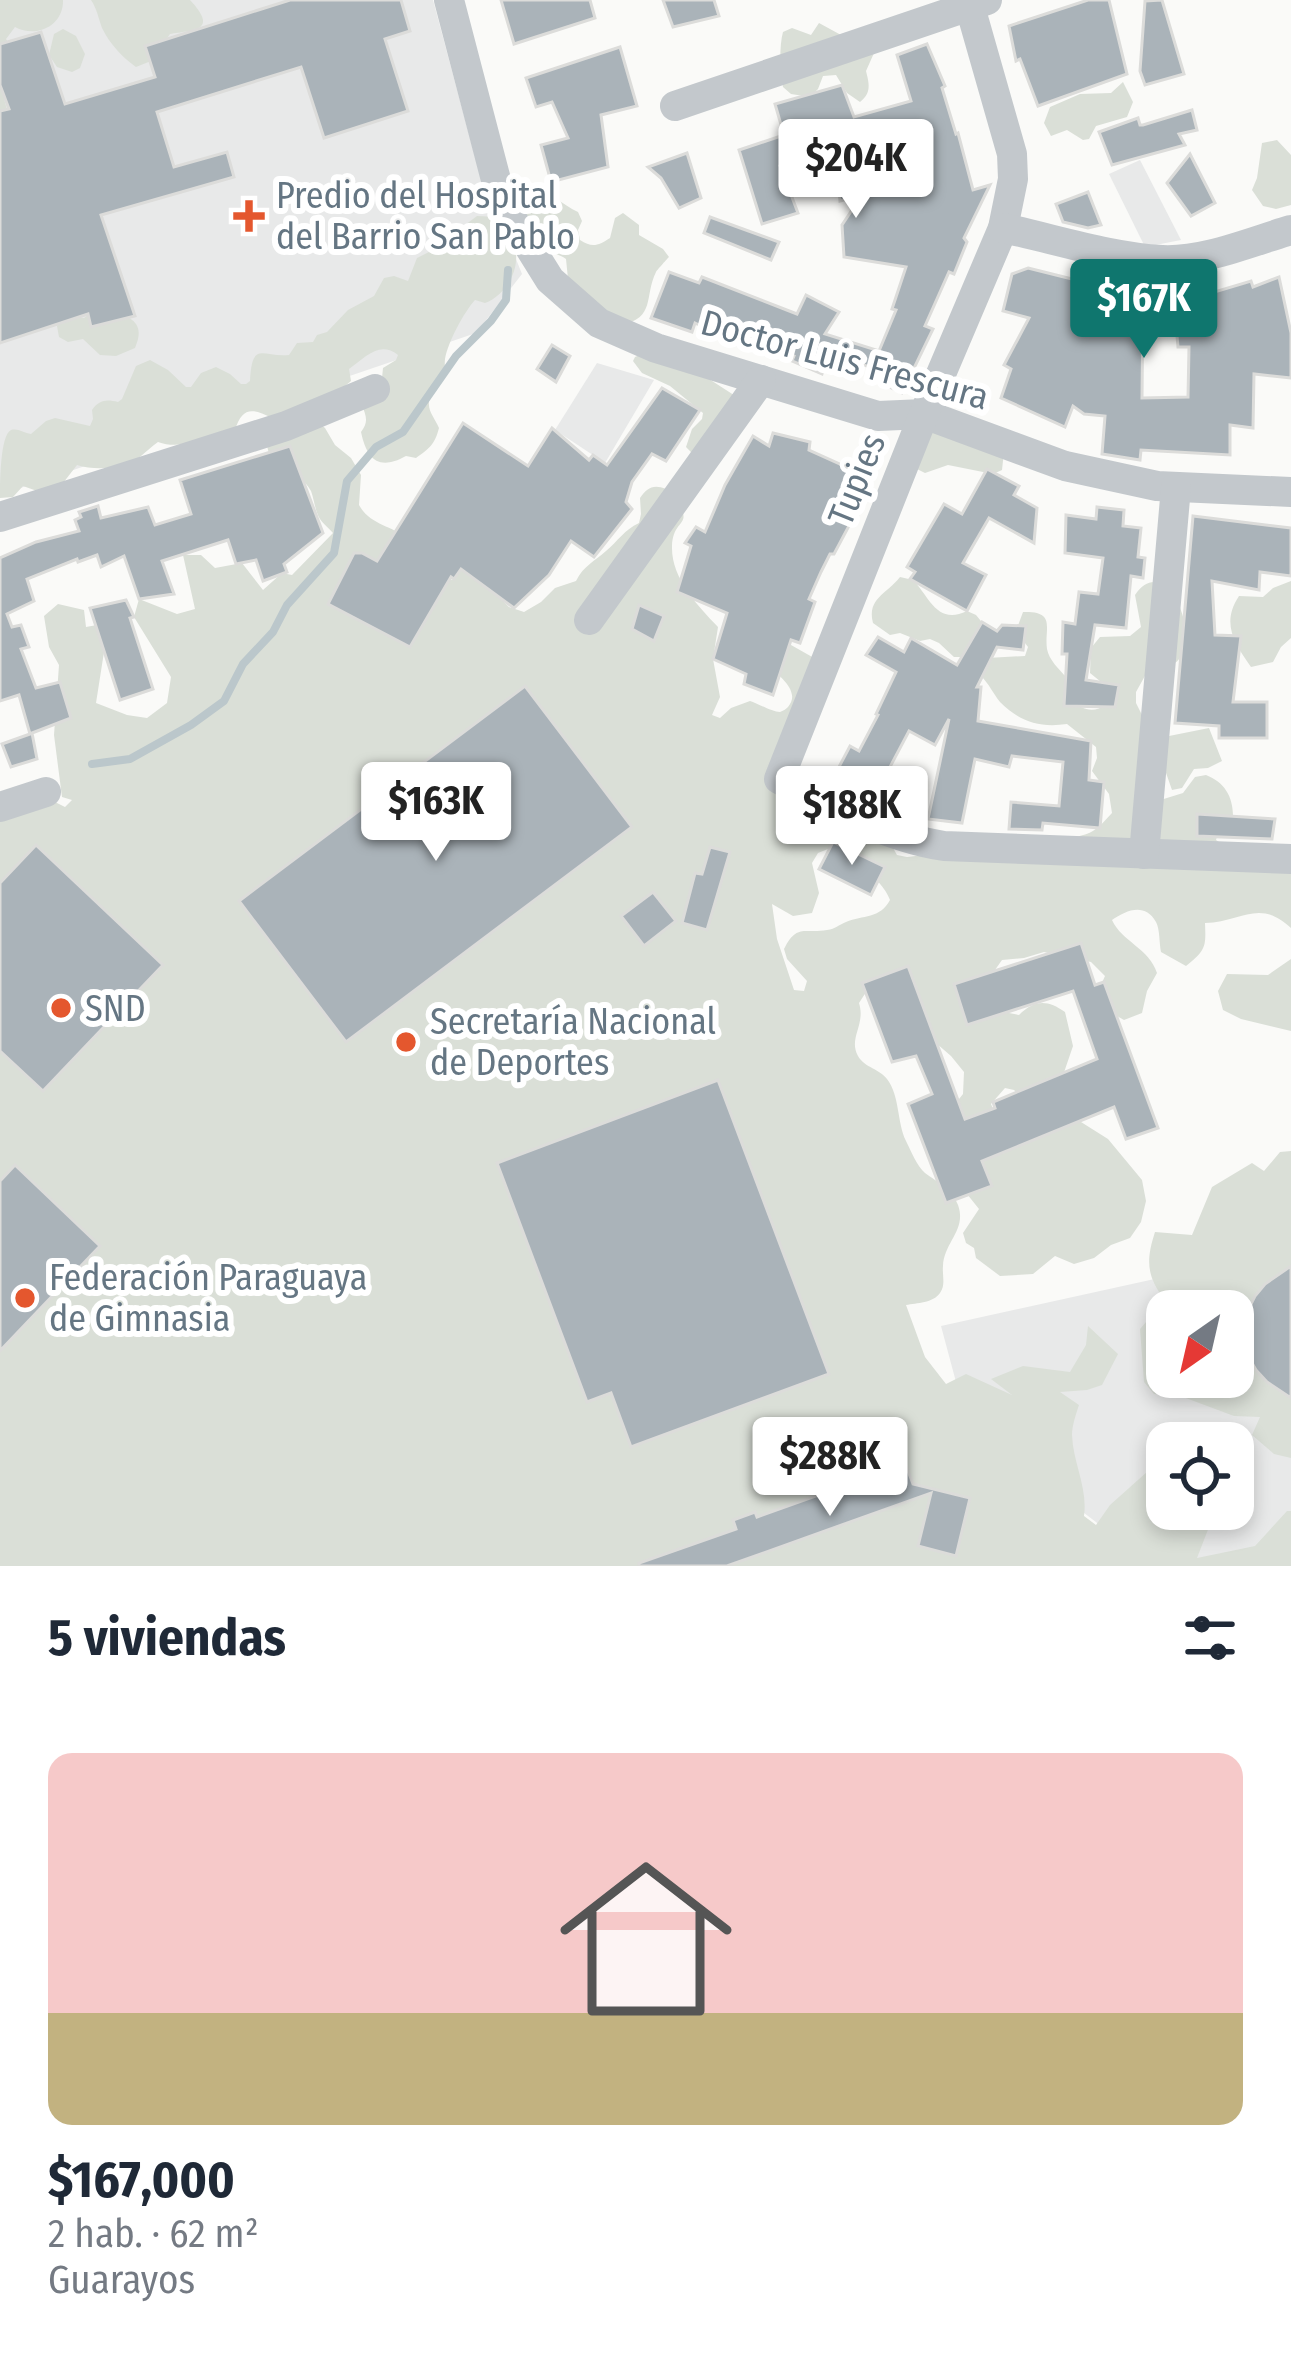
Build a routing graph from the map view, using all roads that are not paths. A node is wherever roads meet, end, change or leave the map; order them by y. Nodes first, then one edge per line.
1 (448, 0) edge
2 (975, 2) edge
3 (675, 106) dead end
4 (1003, 228) junction
5 (1291, 230) edge
6 (761, 380) junction
7 (375, 389) dead end
8 (923, 414) junction
9 (1176, 487) junction
10 (1291, 492) edge
11 (0, 517) edge
12 (589, 620) dead end
13 (46, 792) dead end
14 (0, 807) edge
15 (1144, 854) junction
16 (1291, 859) edge

1 - 6 street, Doctor Luis Frescura
2 - 3 street
2 - 4 street, Tupies
4 - 5 street
4 - 8 street, Tupies
6 - 8 street, Doctor Luis Frescura
6 - 12 street
7 - 11 street
8 - 9 street, Doctor Luis Frescura
8 - 15 street, Tupies
9 - 10 street, Doctor Luis Frescura
9 - 15 street
13 - 14 street
15 - 16 street

